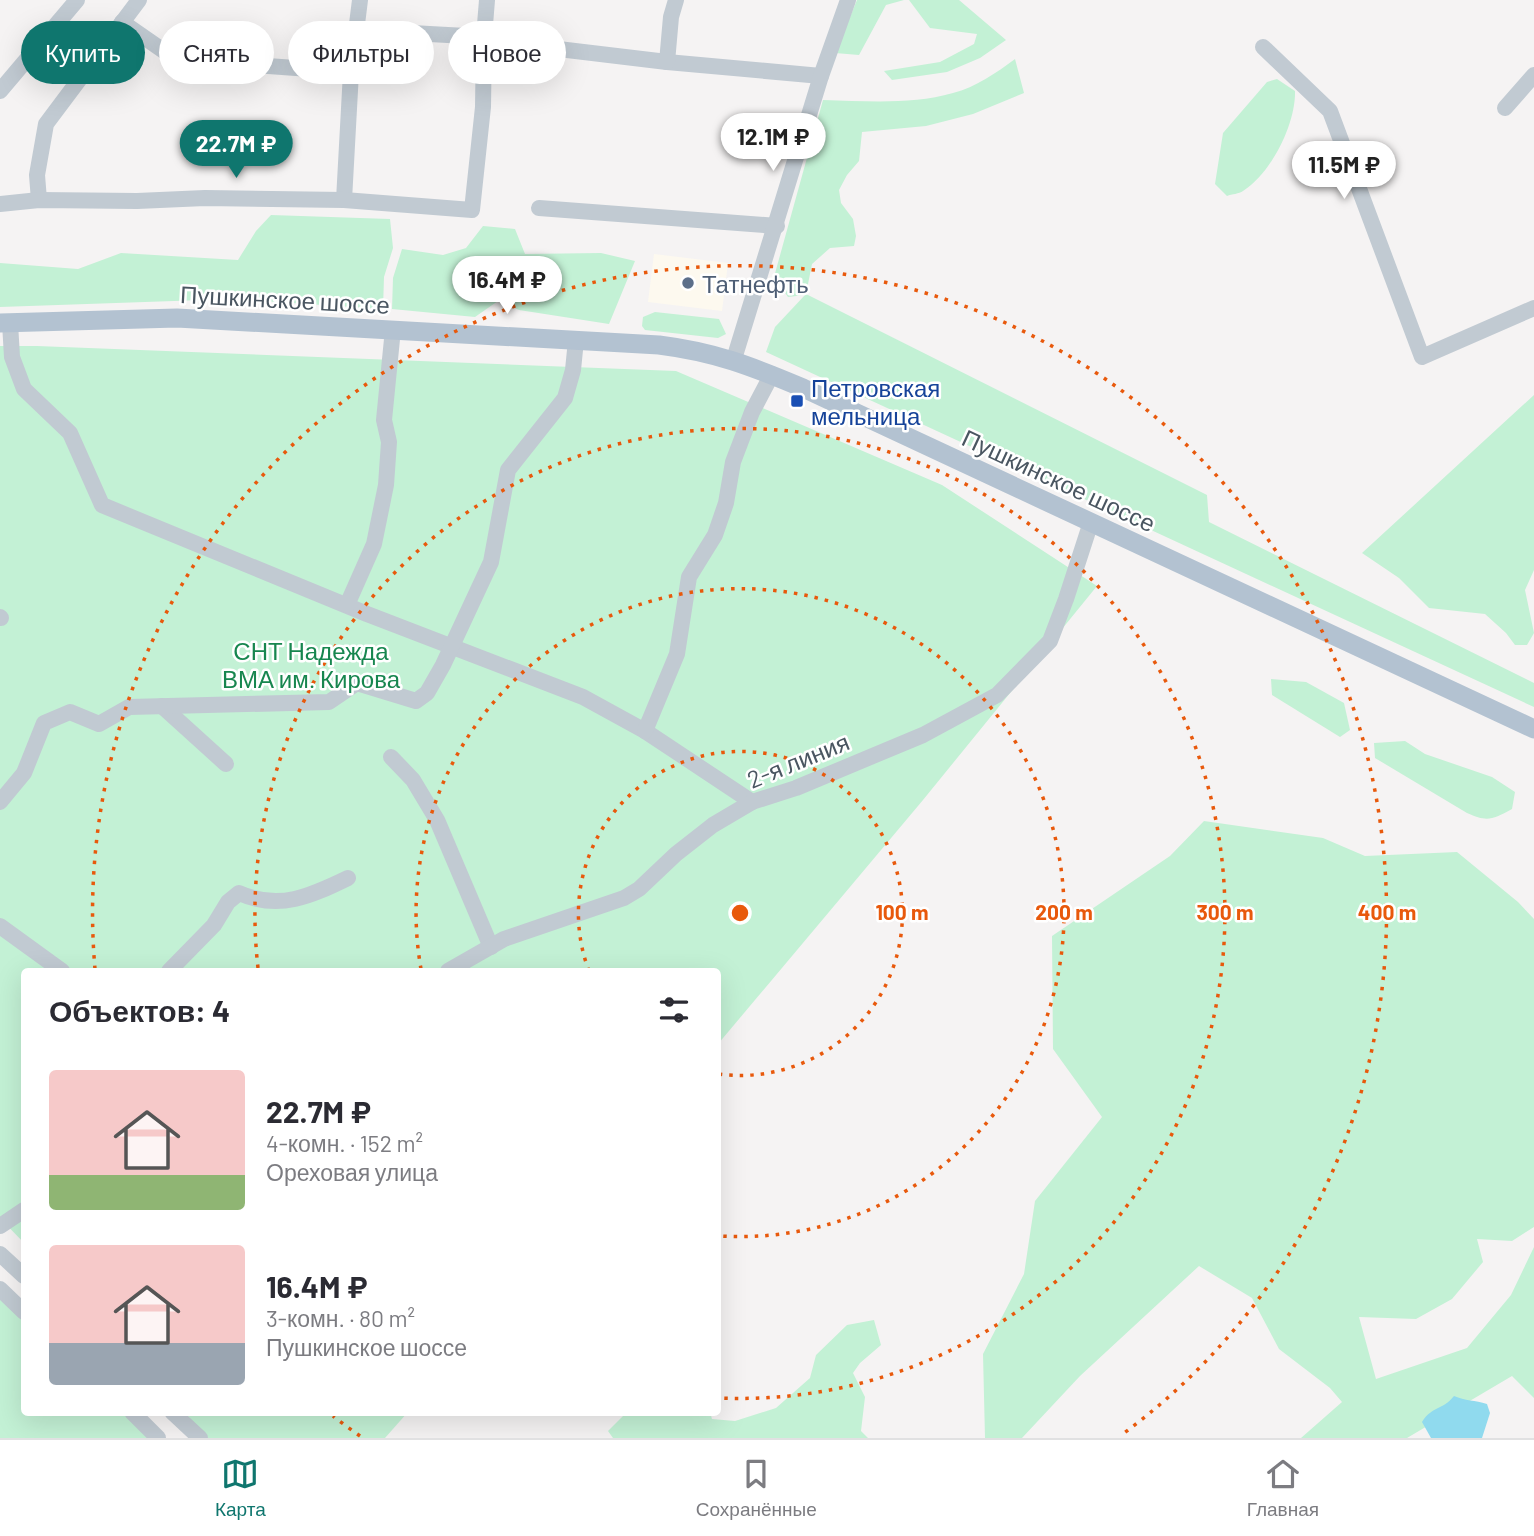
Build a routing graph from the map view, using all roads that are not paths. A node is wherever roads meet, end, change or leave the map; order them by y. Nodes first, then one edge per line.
1 (77, 0) edge
2 (139, 0) edge
3 (360, 0) edge
4 (487, 0) edge
5 (676, 0) edge
6 (848, 0) edge
7 (123, 21) edge
8 (358, 21) edge
9 (485, 21) edge
10 (145, 38) edge
11 (1264, 47) dead end
12 (566, 50) edge
13 (667, 62) junction
14 (288, 68) edge
15 (1534, 75) edge
16 (821, 76) junction
17 (76, 84) edge
18 (350, 84) edge
19 (483, 84) edge
20 (0, 91) edge
21 (1505, 108) dead end
22 (39, 200) junction
23 (344, 200) junction
24 (0, 204) edge
25 (539, 208) dead end
26 (777, 226) junction
27 (1534, 308) edge
28 (5, 323) edge
29 (393, 329) junction
30 (576, 340) junction
31 (734, 359) junction
32 (772, 374) junction
33 (1091, 522) junction
34 (346, 605) junction
35 (451, 647) junction
36 (162, 706) junction
37 (1534, 729) edge
38 (645, 731) junction
39 (391, 757) dead end
40 (226, 764) dead end
41 (752, 802) junction
42 (0, 803) edge
43 (348, 878) dead end
44 (0, 926) edge
45 (491, 947) junction
46 (58, 968) edge
47 (172, 968) edge
48 (453, 968) edge
49 (21, 1212) edge
50 (0, 1226) edge
51 (0, 1254) edge
52 (21, 1273) edge
53 (0, 1289) edge
54 (21, 1309) edge
55 (136, 1416) edge
56 (176, 1416) edge
57 (158, 1438) edge
58 (200, 1438) edge

1 - 20 street
2 - 7 street
3 - 8 street
4 - 9 street
5 - 13 street
6 - 16 street
10 - 14 street
11 - 27 street
12 - 13 street
13 - 16 street
15 - 21 street
16 - 26 street
17 - 22 street
18 - 23 street
19 - 23 street
22 - 23 street
22 - 24 street
25 - 26 street
26 - 31 street
28 - 29 main road, Пушкинское шоссе
28 - 34 street
29 - 30 main road, Пушкинское шоссе
29 - 34 street
30 - 31 main road, Пушкинское шоссе
30 - 35 street
31 - 32 main road, Пушкинское шоссе
32 - 33 main road, Пушкинское шоссе
32 - 38 street
33 - 37 main road, Пушкинское шоссе
33 - 41 street, 2-я линия
34 - 35 street
35 - 36 street
35 - 38 street
36 - 40 street
36 - 42 street
38 - 41 street
39 - 45 street
41 - 45 street, 2-я линия
43 - 47 street
44 - 46 street
45 - 48 street, 2-я линия
49 - 50 street
51 - 52 street
53 - 54 street
55 - 57 street
56 - 58 street

